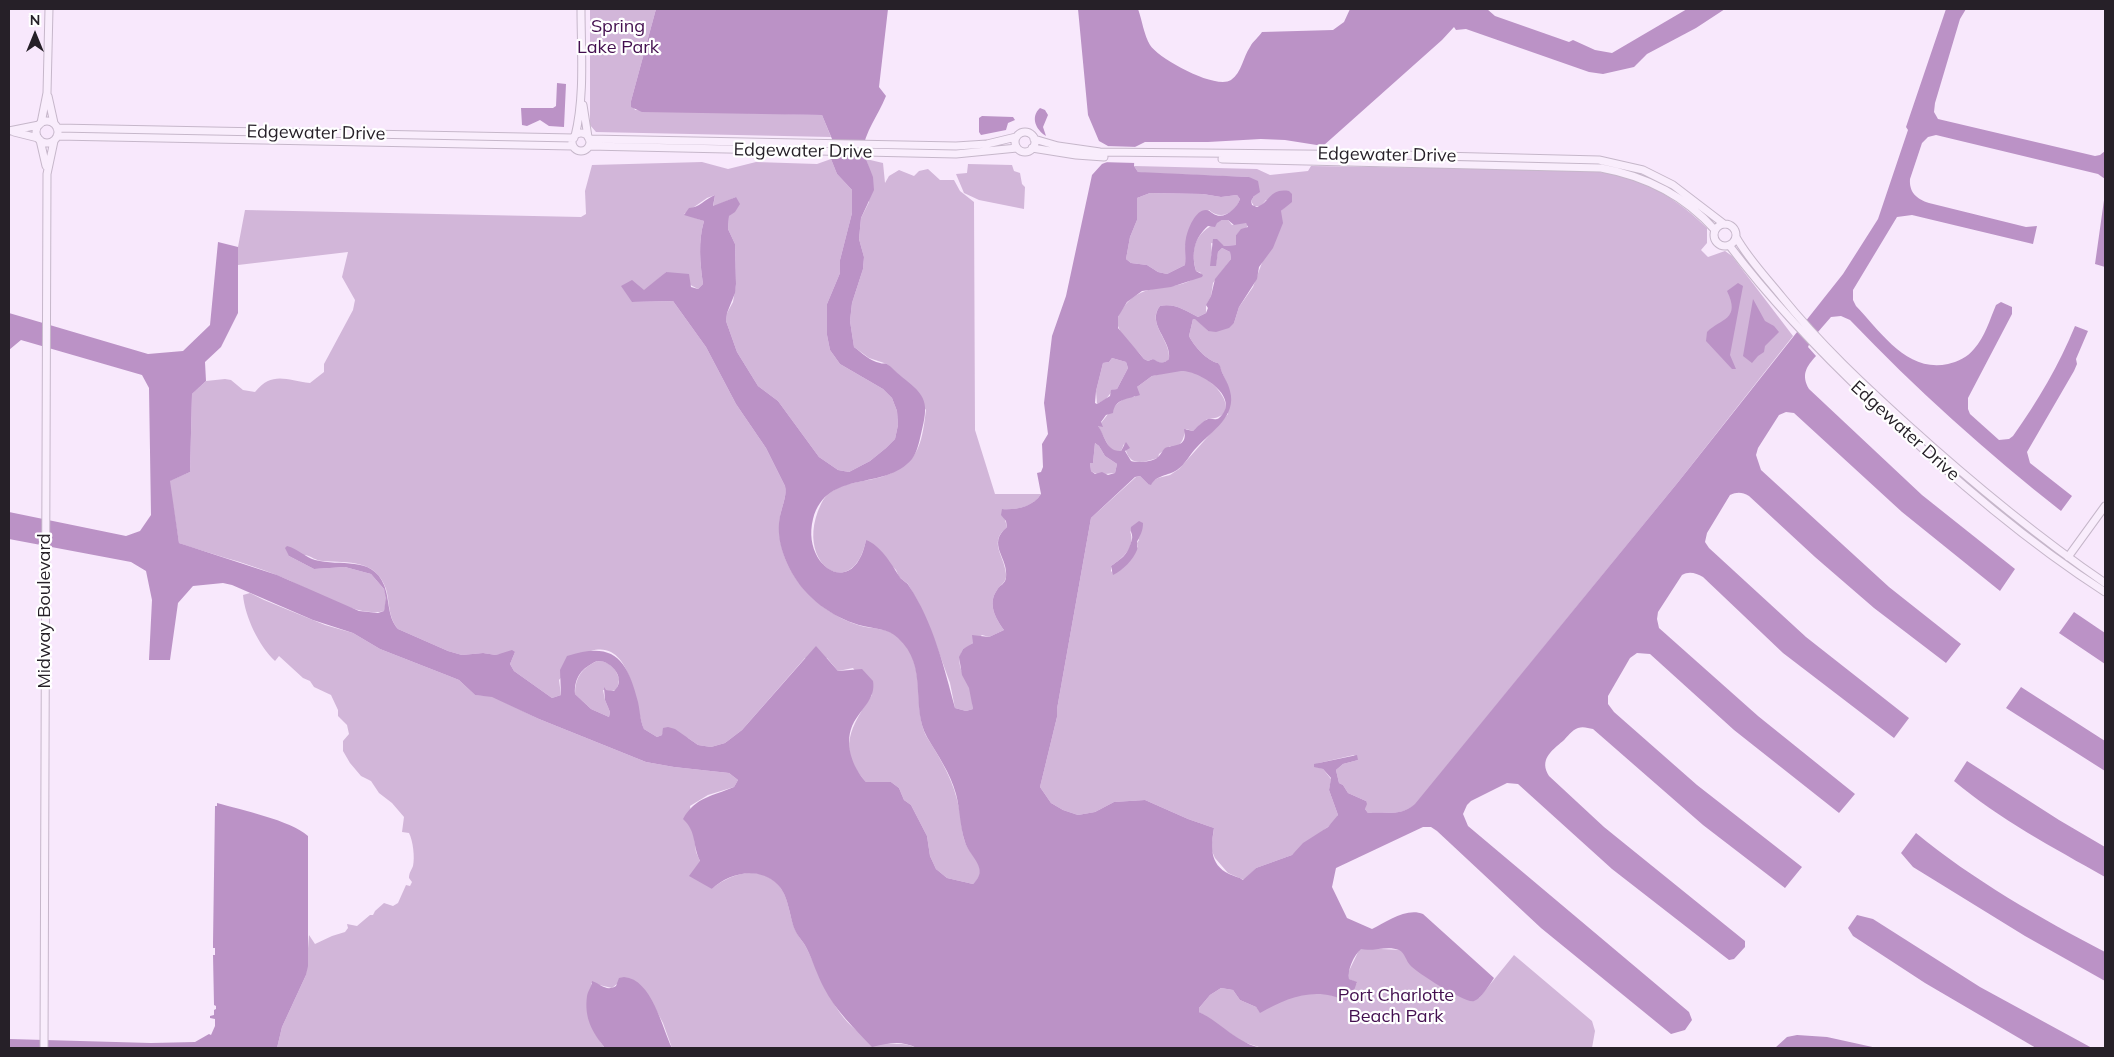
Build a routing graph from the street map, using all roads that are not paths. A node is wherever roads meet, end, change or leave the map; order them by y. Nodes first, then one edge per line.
1 (49, 9) edge
2 (581, 9) edge
3 (580, 88) junction
4 (47, 93) junction
5 (40, 124) junction
6 (56, 126) junction
7 (9, 131) edge
8 (1016, 137) junction
9 (39, 139) junction
10 (55, 139) junction
11 (1034, 139) junction
12 (574, 140) junction
13 (589, 141) junction
14 (778, 144) junction
15 (828, 148) junction
16 (868, 148) junction
17 (1017, 148) junction
18 (1032, 148) junction
19 (726, 149) junction
20 (1100, 154) junction
21 (1144, 155) junction
22 (47, 174) junction
23 (1724, 224) junction
24 (1715, 230) junction
25 (1736, 237) junction
26 (1730, 245) junction
27 (1797, 322) junction
28 (2105, 506) edge
29 (2068, 557) junction
30 (2105, 583) edge
31 (2105, 592) edge
32 (44, 1048) edge

1 - 4 street
2 - 3 street
3 - 12 street
3 - 13 street
4 - 5 street
4 - 6 street
5 - 6 street
5 - 7 street
5 - 9 street
6 - 10 street
6 - 12 street, Edgewater Drive
7 - 9 street
8 - 11 street
8 - 16 street, Edgewater Drive
8 - 17 street
9 - 10 street
9 - 22 street, Midway Boulevard
10 - 12 street, Edgewater Drive
10 - 22 street, Midway Boulevard
11 - 18 street
11 - 20 street, Edgewater Drive
12 - 13 street
12 - 13 street
13 - 14 street, Edgewater Drive
13 - 19 street, Edgewater Drive
14 - 15 street, Edgewater Drive
14 - 19 street
15 - 16 street, Edgewater Drive
15 - 19 street, Edgewater Drive
16 - 17 street, Edgewater Drive
17 - 18 street
18 - 20 street, Edgewater Drive
20 - 21 street, Edgewater Drive
21 - 23 street, Edgewater Drive
21 - 24 street, Edgewater Drive
22 - 32 street, Midway Boulevard
23 - 24 street
23 - 25 street
24 - 26 street
25 - 26 street
25 - 27 street, Edgewater Drive
26 - 27 street, Edgewater Drive
27 - 29 street, Edgewater Drive
27 - 31 street, Edgewater Drive
28 - 29 street
29 - 30 street, Edgewater Drive

